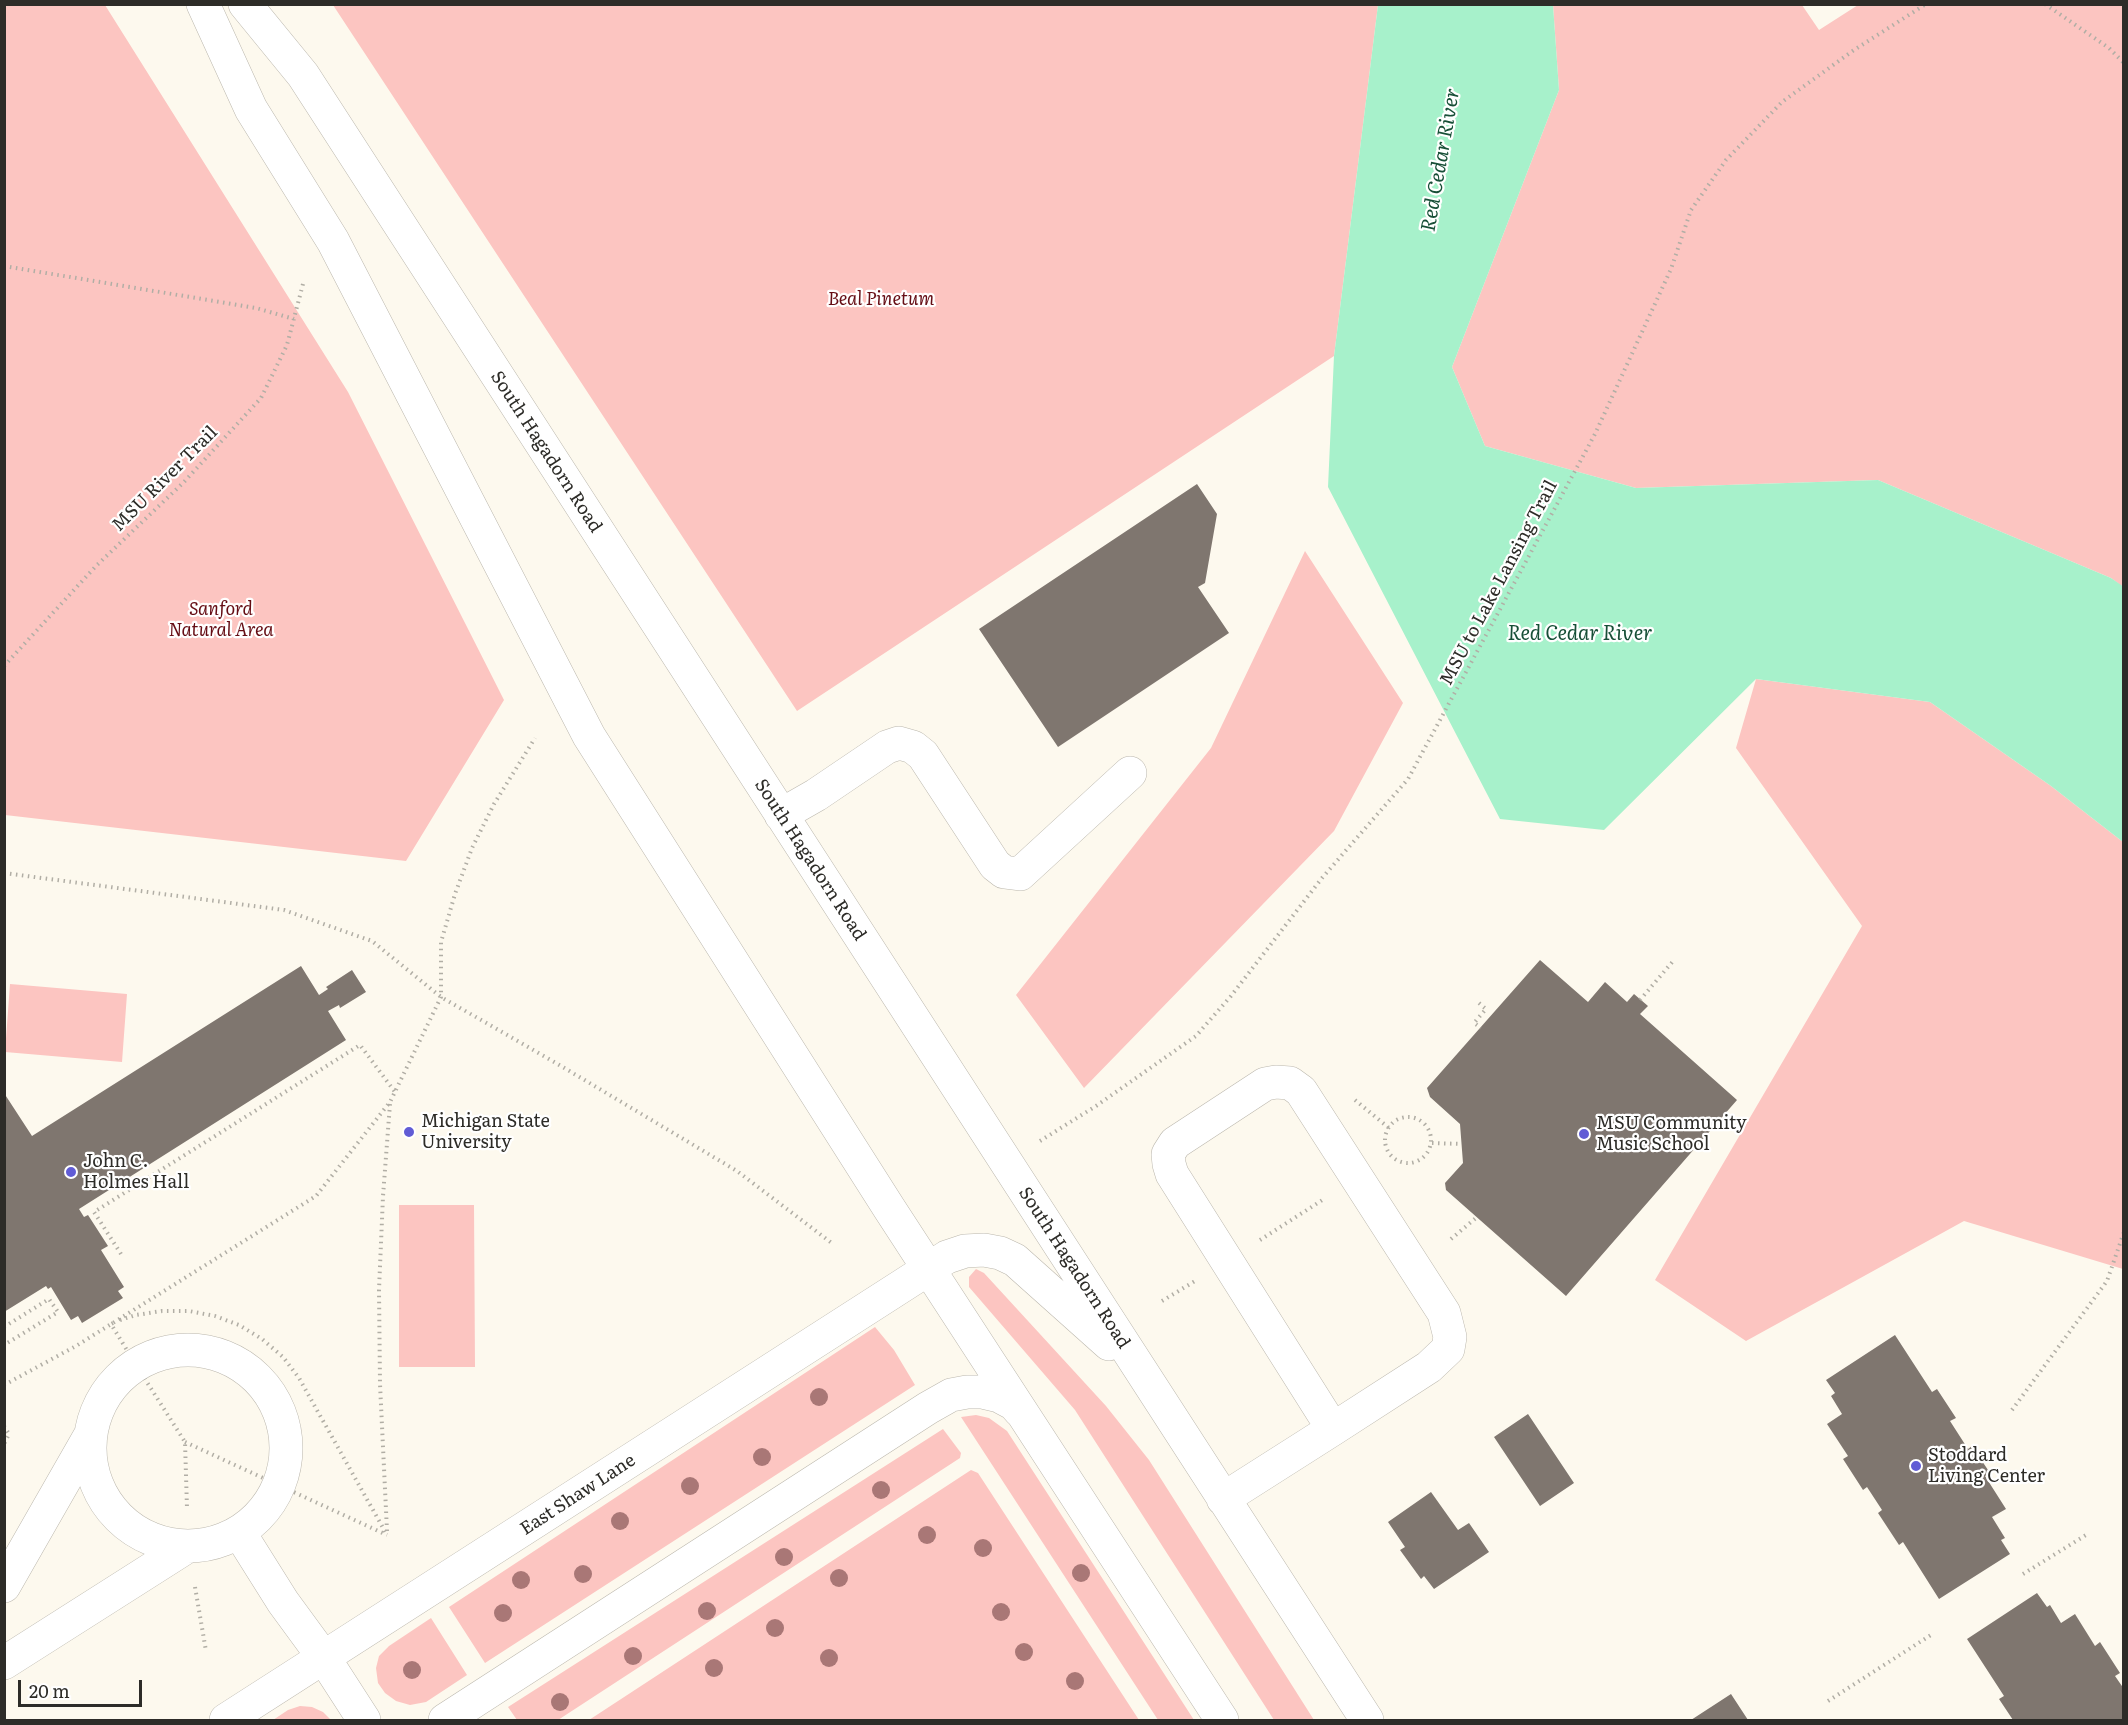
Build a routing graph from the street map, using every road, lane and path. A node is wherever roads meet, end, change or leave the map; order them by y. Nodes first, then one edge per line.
1 (204, 4) edge
2 (245, 4) edge
3 (1926, 4) edge
4 (2045, 4) edge
5 (2124, 63) edge
6 (4, 266) edge
7 (303, 284) dead end
8 (294, 319) junction
9 (4, 666) edge
10 (535, 738) dead end
11 (1130, 773) dead end
12 (781, 815) junction
13 (4, 873) edge
14 (1674, 960) dead end
15 (441, 996) junction
16 (1640, 1000) dead end
17 (1479, 1003) dead end
18 (1481, 1028) dead end
19 (395, 1092) junction
20 (390, 1102) junction
21 (1040, 1141) dead end
22 (1432, 1143) junction
23 (1462, 1144) dead end
24 (1391, 1157) junction
25 (1357, 1178) junction
26 (1477, 1217) dead end
27 (2124, 1232) edge
28 (1451, 1239) dead end
29 (833, 1244) dead end
30 (121, 1254) dead end
31 (1227, 1260) junction
32 (929, 1269) junction
33 (1162, 1301) dead end
34 (111, 1324) junction
35 (4, 1327) edge
36 (4, 1346) edge
37 (136, 1365) junction
38 (1144, 1376) junction
39 (5, 1383) edge
40 (2012, 1410) dead end
41 (1025, 1417) junction
42 (4, 1426) edge
43 (1333, 1429) junction
44 (91, 1434) junction
45 (4, 1444) edge
46 (279, 1485) junction
47 (1223, 1499) junction
48 (239, 1532) junction
49 (387, 1535) junction
50 (2086, 1535) dead end
51 (188, 1546) junction
52 (2023, 1574) dead end
53 (4, 1586) edge
54 (1934, 1633) dead end
55 (324, 1658) junction
56 (4, 1663) edge
57 (1828, 1701) dead end
58 (226, 1720) edge
59 (364, 1720) edge
60 (445, 1720) edge
61 (1222, 1720) edge
62 (1366, 1720) edge

1 - 32 street
2 - 12 street, South Hagadorn Road
3 - 21 path, MSU to Lake Lansing Trail
4 - 5 path
6 - 8 path
7 - 8 path, MSU River Trail
8 - 9 path, MSU River Trail
10 - 15 path
11 - 12 street
12 - 38 street, South Hagadorn Road
13 - 15 path
14 - 16 path
15 - 19 path
15 - 29 path
17 - 18 path
19 - 20 path
19 - 30 path
20 - 34 path
20 - 49 path
22 - 23 path
22 - 24 path
22 - 24 path
24 - 25 path
25 - 31 path
25 - 31 street
25 - 43 street
26 - 28 path
27 - 40 path
31 - 33 path
31 - 43 street
32 - 38 street, East Shaw Lane
32 - 41 street
32 - 55 street, East Shaw Lane
34 - 37 path
34 - 39 path
34 - 49 path
35 - 36 path
37 - 44 street
37 - 46 path
37 - 46 street
38 - 47 street, South Hagadorn Road
41 - 60 street
41 - 61 street
42 - 45 path
43 - 47 street
44 - 51 street
44 - 53 street
46 - 48 street
46 - 49 path
47 - 62 street, South Hagadorn Road
48 - 51 street
48 - 55 street
50 - 52 path
51 - 56 street
54 - 57 path
55 - 58 street, East Shaw Lane
55 - 59 street

